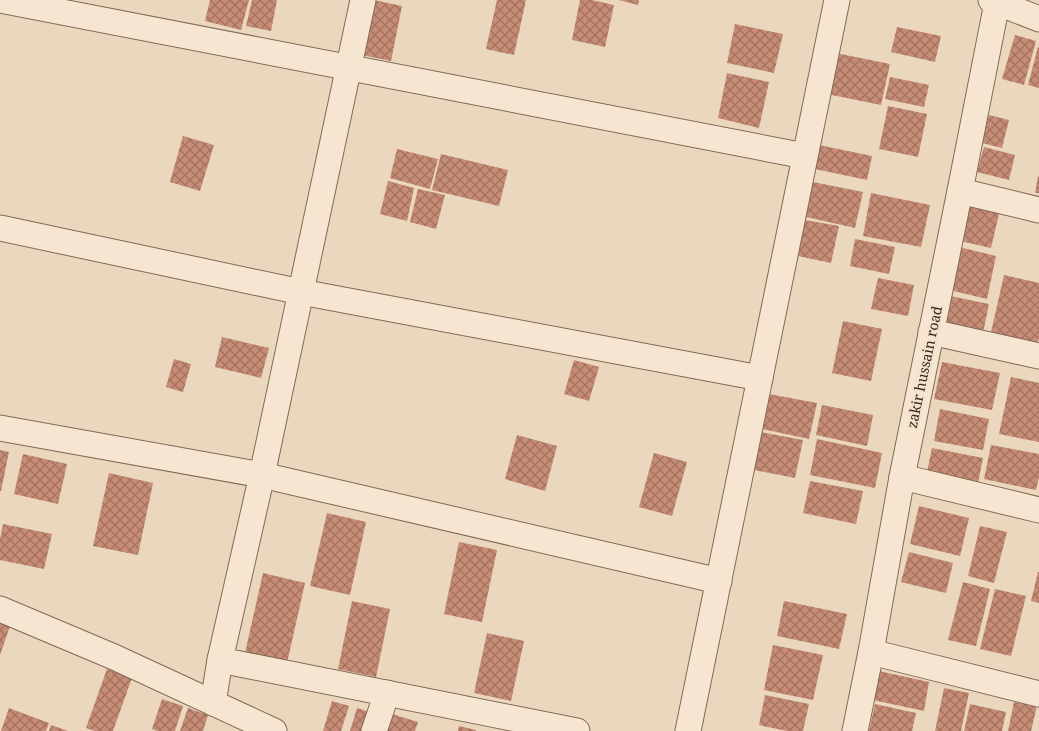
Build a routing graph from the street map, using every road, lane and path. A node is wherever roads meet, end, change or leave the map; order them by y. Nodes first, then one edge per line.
1 (0, 0) edge
2 (363, 0) edge
3 (837, 0) edge
4 (994, 2) edge
5 (1039, 19) edge
6 (349, 67) junction
7 (805, 156) junction
8 (960, 191) junction
9 (1039, 210) edge
10 (0, 228) edge
11 (301, 292) junction
12 (931, 332) junction
13 (1039, 356) edge
14 (760, 378) junction
15 (0, 428) edge
16 (262, 475) junction
17 (902, 476) junction
18 (1039, 510) edge
19 (719, 580) junction
20 (0, 609) edge
21 (871, 652) junction
22 (220, 660) junction
23 (387, 693) junction
24 (1039, 694) edge
25 (213, 703) junction
26 (274, 731) edge
27 (374, 731) edge
28 (577, 731) edge
29 (688, 731) edge
30 (854, 731) edge

1 - 6 street
2 - 6 street
3 - 7 street
4 - 5 street, zakir hussain road
4 - 8 street, zakir hussain road
6 - 7 street
6 - 11 street
7 - 14 street
8 - 9 street
8 - 12 street, zakir hussain road
10 - 11 street
11 - 14 street
11 - 16 street
12 - 13 street
12 - 17 street, zakir hussain road
14 - 19 street
15 - 16 street
16 - 19 street
16 - 22 street
17 - 18 street
17 - 21 street, zakir hussain road
19 - 29 street
20 - 25 street
21 - 24 street
21 - 30 street, zakir hussain road
22 - 23 street
22 - 25 street
23 - 27 street
23 - 28 street
25 - 26 street

